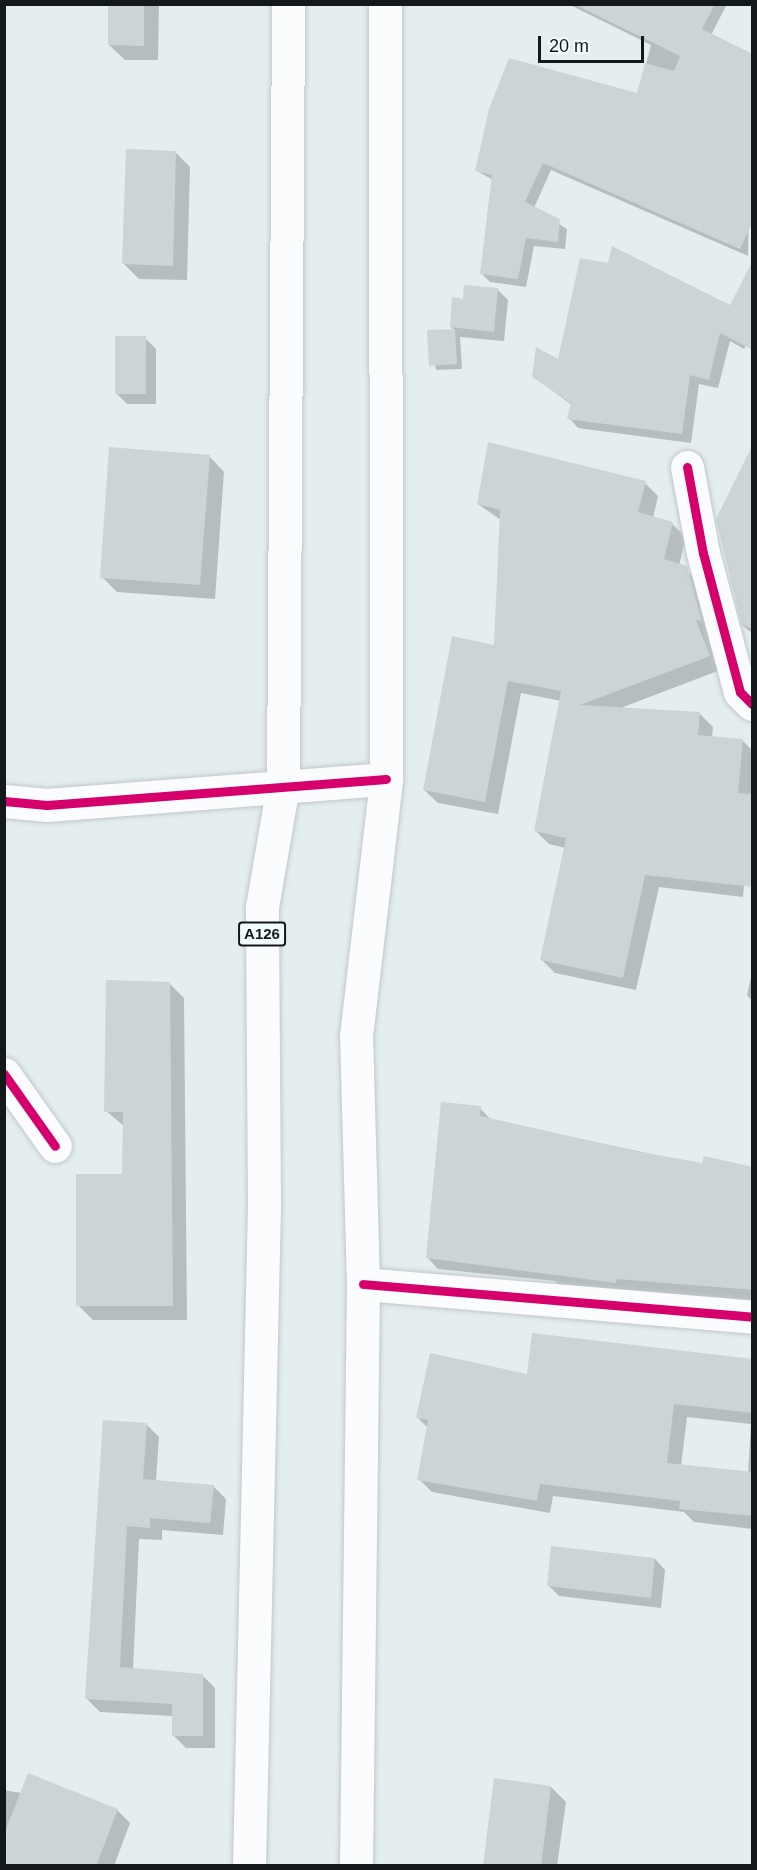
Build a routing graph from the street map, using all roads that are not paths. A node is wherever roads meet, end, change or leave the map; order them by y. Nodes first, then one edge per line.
1 (288, 4) edge
2 (385, 4) edge
3 (687, 467) dead end
4 (753, 704) edge
5 (386, 779) junction
6 (284, 786) junction
7 (6, 804) edge
8 (4, 1074) edge
9 (55, 1146) dead end
10 (363, 1284) junction
11 (753, 1317) edge
12 (249, 1866) edge
13 (356, 1866) edge

1 - 6 main road, A126
2 - 5 main road
3 - 4 main road
5 - 6 main road
5 - 10 main road
6 - 7 main road
6 - 12 main road, A126
8 - 9 main road
10 - 11 main road
10 - 13 main road

